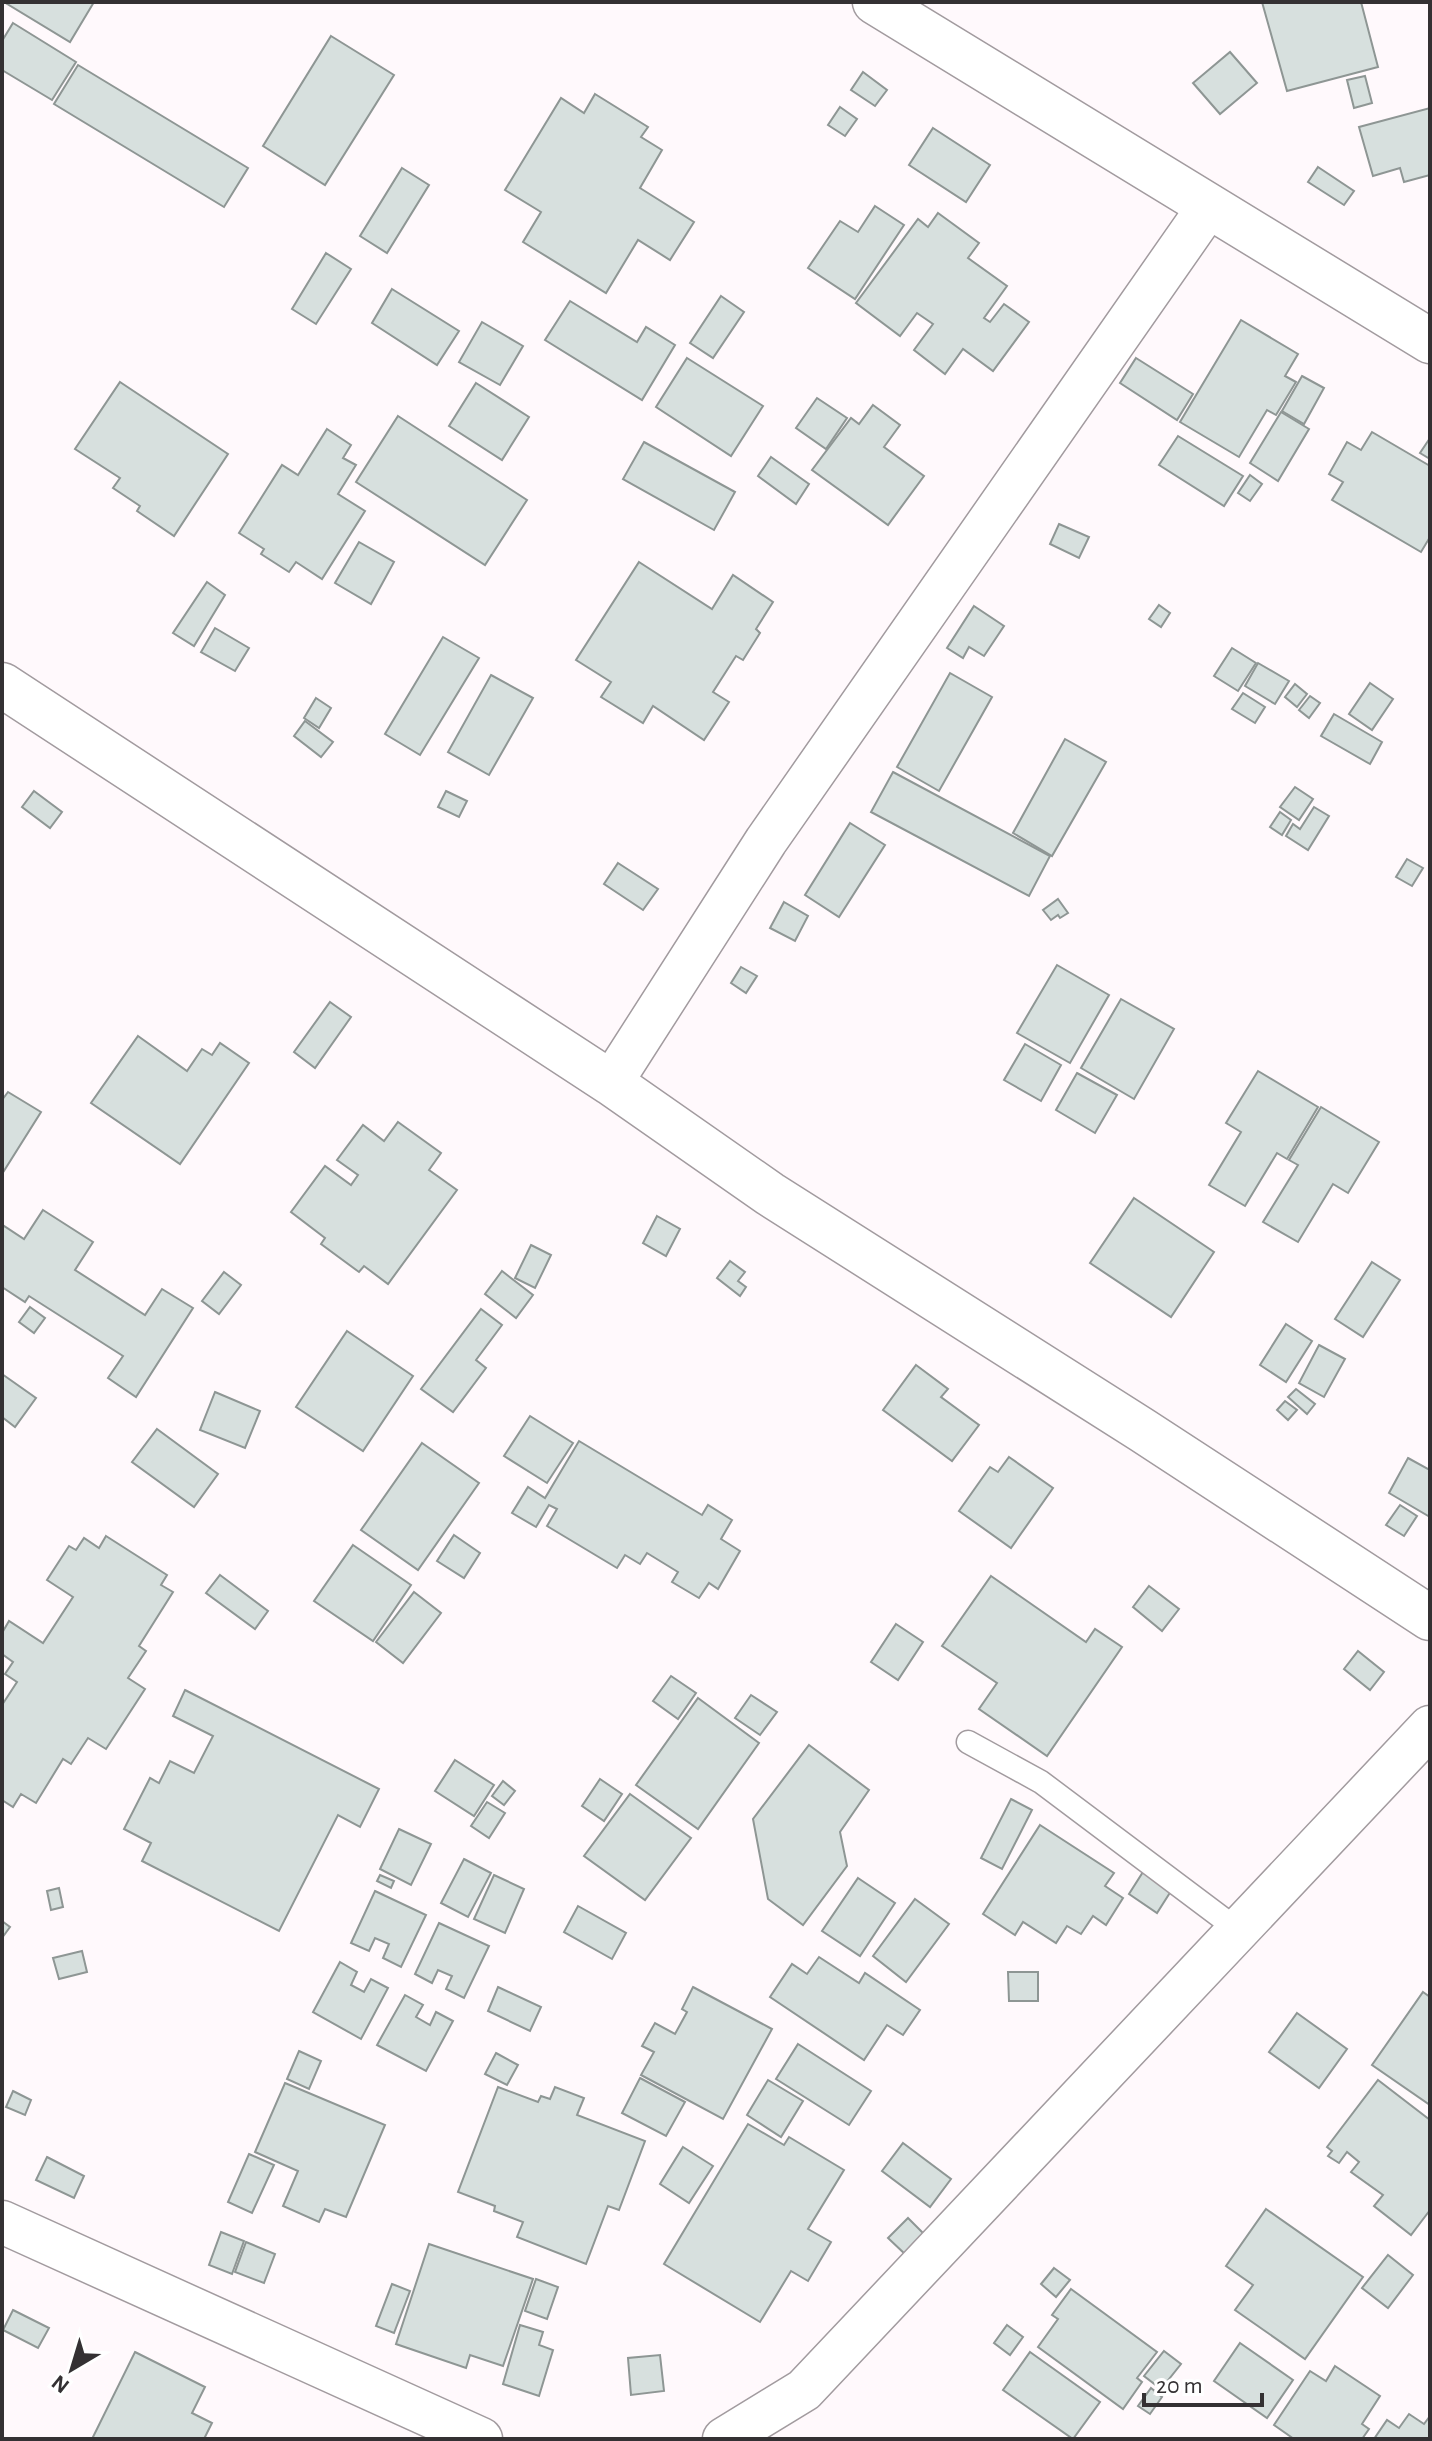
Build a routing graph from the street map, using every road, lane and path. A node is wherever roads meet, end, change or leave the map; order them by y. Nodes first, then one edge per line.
1 (875, 2) edge
2 (1209, 206) junction
3 (1430, 341) edge
4 (2, 685) edge
5 (611, 1083) junction
6 (1430, 1618) edge
7 (1430, 1727) edge
8 (968, 1742) dead end
9 (1238, 1930) junction
10 (2, 2222) edge
11 (804, 2390) junction
12 (481, 2439) edge
13 (724, 2439) edge
14 (778, 2439) edge

1 - 2 street
2 - 3 street
2 - 5 street
4 - 5 street
5 - 6 street
7 - 9 street
8 - 9 lane
9 - 11 street
10 - 12 street
11 - 13 street
11 - 14 street

